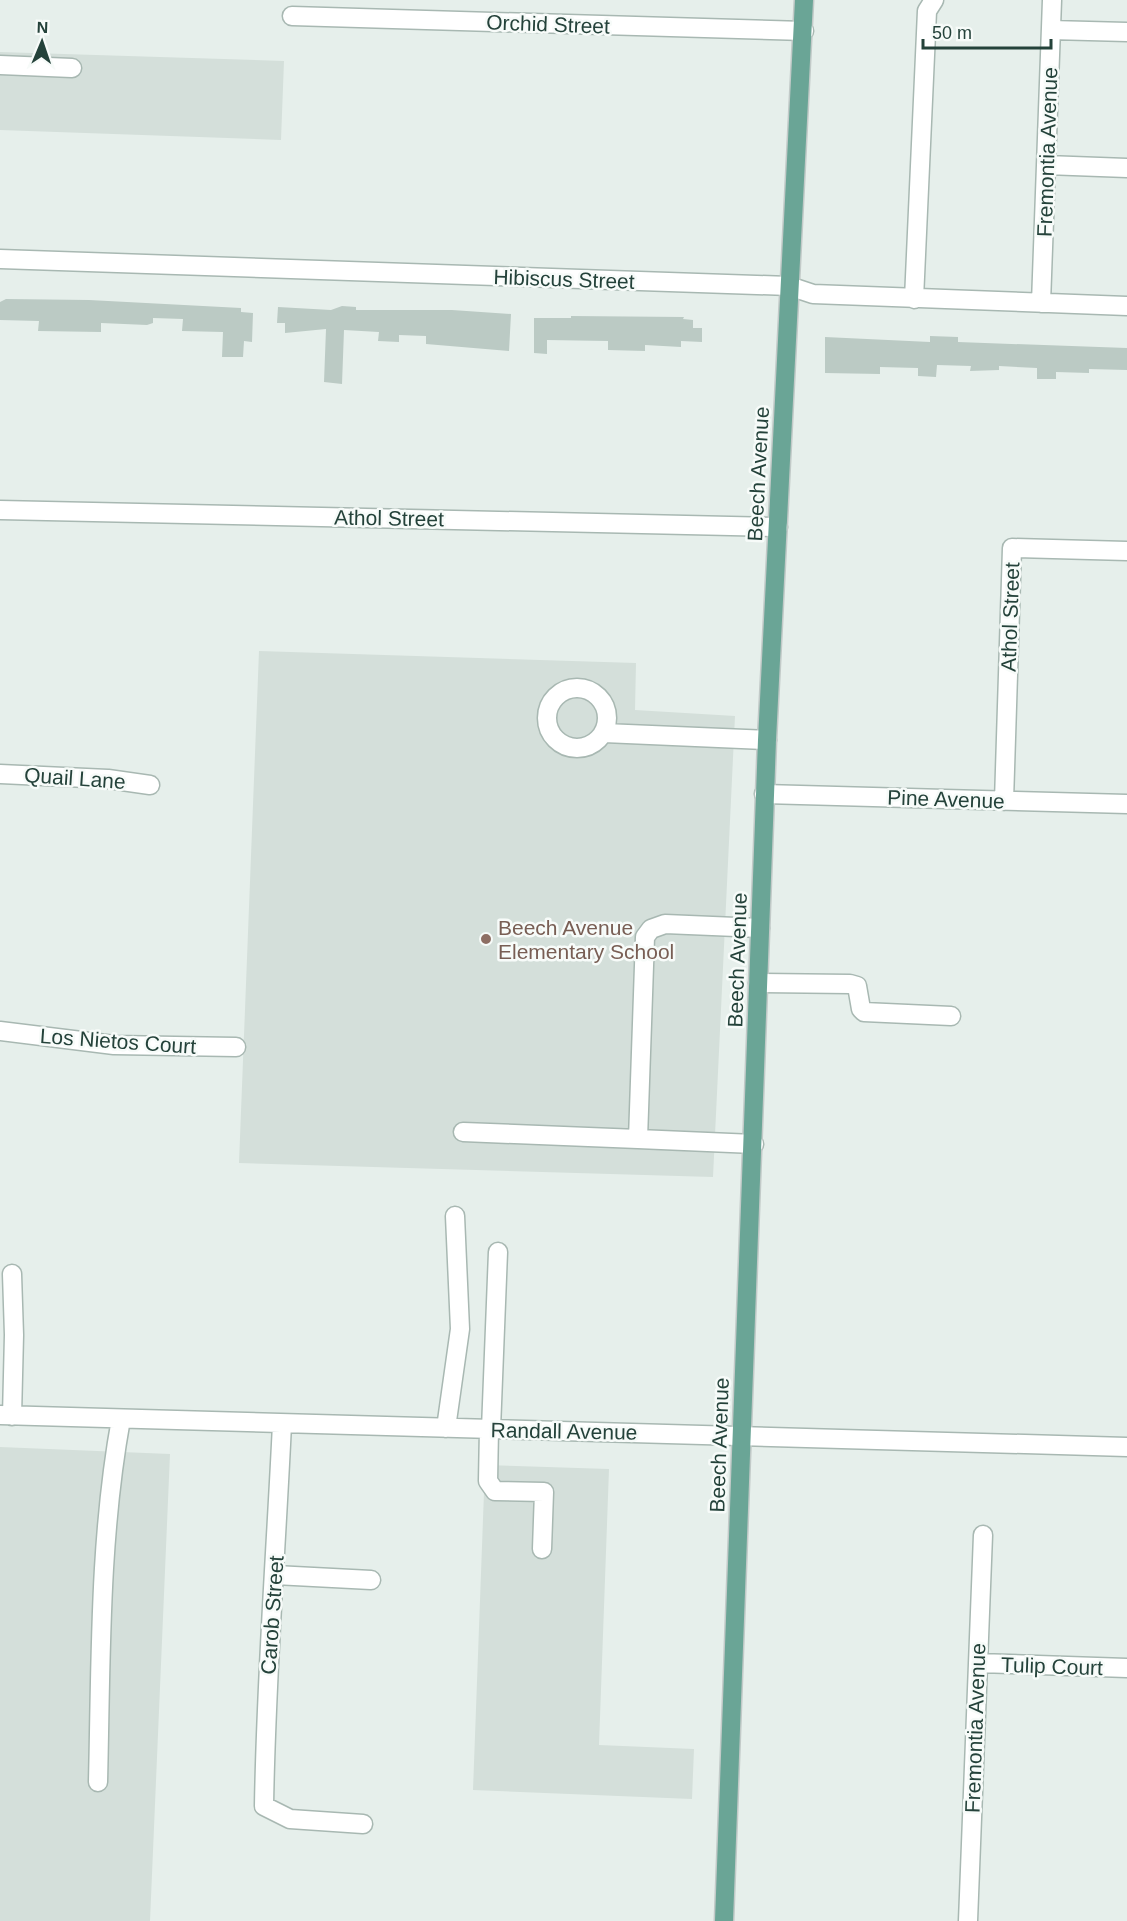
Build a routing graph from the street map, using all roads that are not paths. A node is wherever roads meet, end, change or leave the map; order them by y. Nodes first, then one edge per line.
1 (804, 0) edge
2 (934, 0) edge
3 (1052, 0) edge
4 (291, 16) dead end
5 (1051, 30) junction
6 (804, 31) junction
7 (1127, 32) edge
8 (0, 65) edge
9 (72, 68) dead end
10 (1047, 165) junction
11 (1127, 168) edge
12 (0, 259) edge
13 (789, 286) junction
14 (914, 299) junction
15 (1041, 303) junction
16 (1127, 306) edge
17 (0, 510) edge
18 (778, 527) junction
19 (1127, 552) edge
20 (604, 733) dead end
21 (766, 740) junction
22 (0, 774) edge
23 (150, 785) dead end
24 (764, 794) junction
25 (1004, 801) junction
26 (1127, 804) edge
27 (760, 928) junction
28 (758, 983) junction
29 (951, 1016) dead end
30 (0, 1031) edge
31 (236, 1047) dead end
32 (463, 1132) dead end
33 (638, 1139) junction
34 (754, 1144) junction
35 (455, 1216) dead end
36 (498, 1252) dead end
37 (12, 1274) dead end
38 (6, 1416) edge
39 (121, 1419) junction
40 (282, 1424) junction
41 (446, 1428) junction
42 (490, 1429) junction
43 (742, 1435) junction
44 (1127, 1447) edge
45 (983, 1535) dead end
46 (542, 1549) dead end
47 (275, 1575) junction
48 (371, 1580) dead end
49 (978, 1663) junction
50 (1127, 1668) edge
51 (98, 1782) dead end
52 (363, 1824) dead end
53 (724, 1921) edge
54 (968, 1921) edge

1 - 6 main road, Beech Avenue
2 - 14 street
3 - 5 street, Fremontia Avenue
4 - 6 street, Orchid Street
5 - 7 street
5 - 10 street, Fremontia Avenue
6 - 13 main road, Beech Avenue
8 - 9 street
10 - 11 street
10 - 15 street, Fremontia Avenue
12 - 13 street, Hibiscus Street
13 - 14 street, Hibiscus Street
13 - 18 main road, Beech Avenue
14 - 15 street, Hibiscus Street
15 - 16 street, Hibiscus Street
17 - 18 street, Athol Street
18 - 21 main road, Beech Avenue
19 - 25 street, Athol Street
20 - 21 street
21 - 24 main road, Beech Avenue
22 - 23 street, Quail Lane
24 - 25 street, Pine Avenue
24 - 27 main road, Beech Avenue
25 - 26 street, Pine Avenue
27 - 28 main road, Beech Avenue
27 - 33 street
28 - 29 street
28 - 34 main road, Beech Avenue
30 - 31 street, Los Nietos Court
32 - 33 street
33 - 34 street
34 - 43 main road, Beech Avenue
35 - 41 street
36 - 42 street
37 - 38 street
38 - 39 street, Randall Avenue
39 - 40 street, Randall Avenue
39 - 51 street
40 - 41 street, Randall Avenue
40 - 47 street, Carob Street
41 - 42 street, Randall Avenue
42 - 43 street, Randall Avenue
42 - 46 street
43 - 44 street, Randall Avenue
43 - 53 main road, Beech Avenue
45 - 49 street, Fremontia Avenue
47 - 48 street
47 - 52 street, Carob Street
49 - 50 street, Tulip Court
49 - 54 street, Fremontia Avenue

